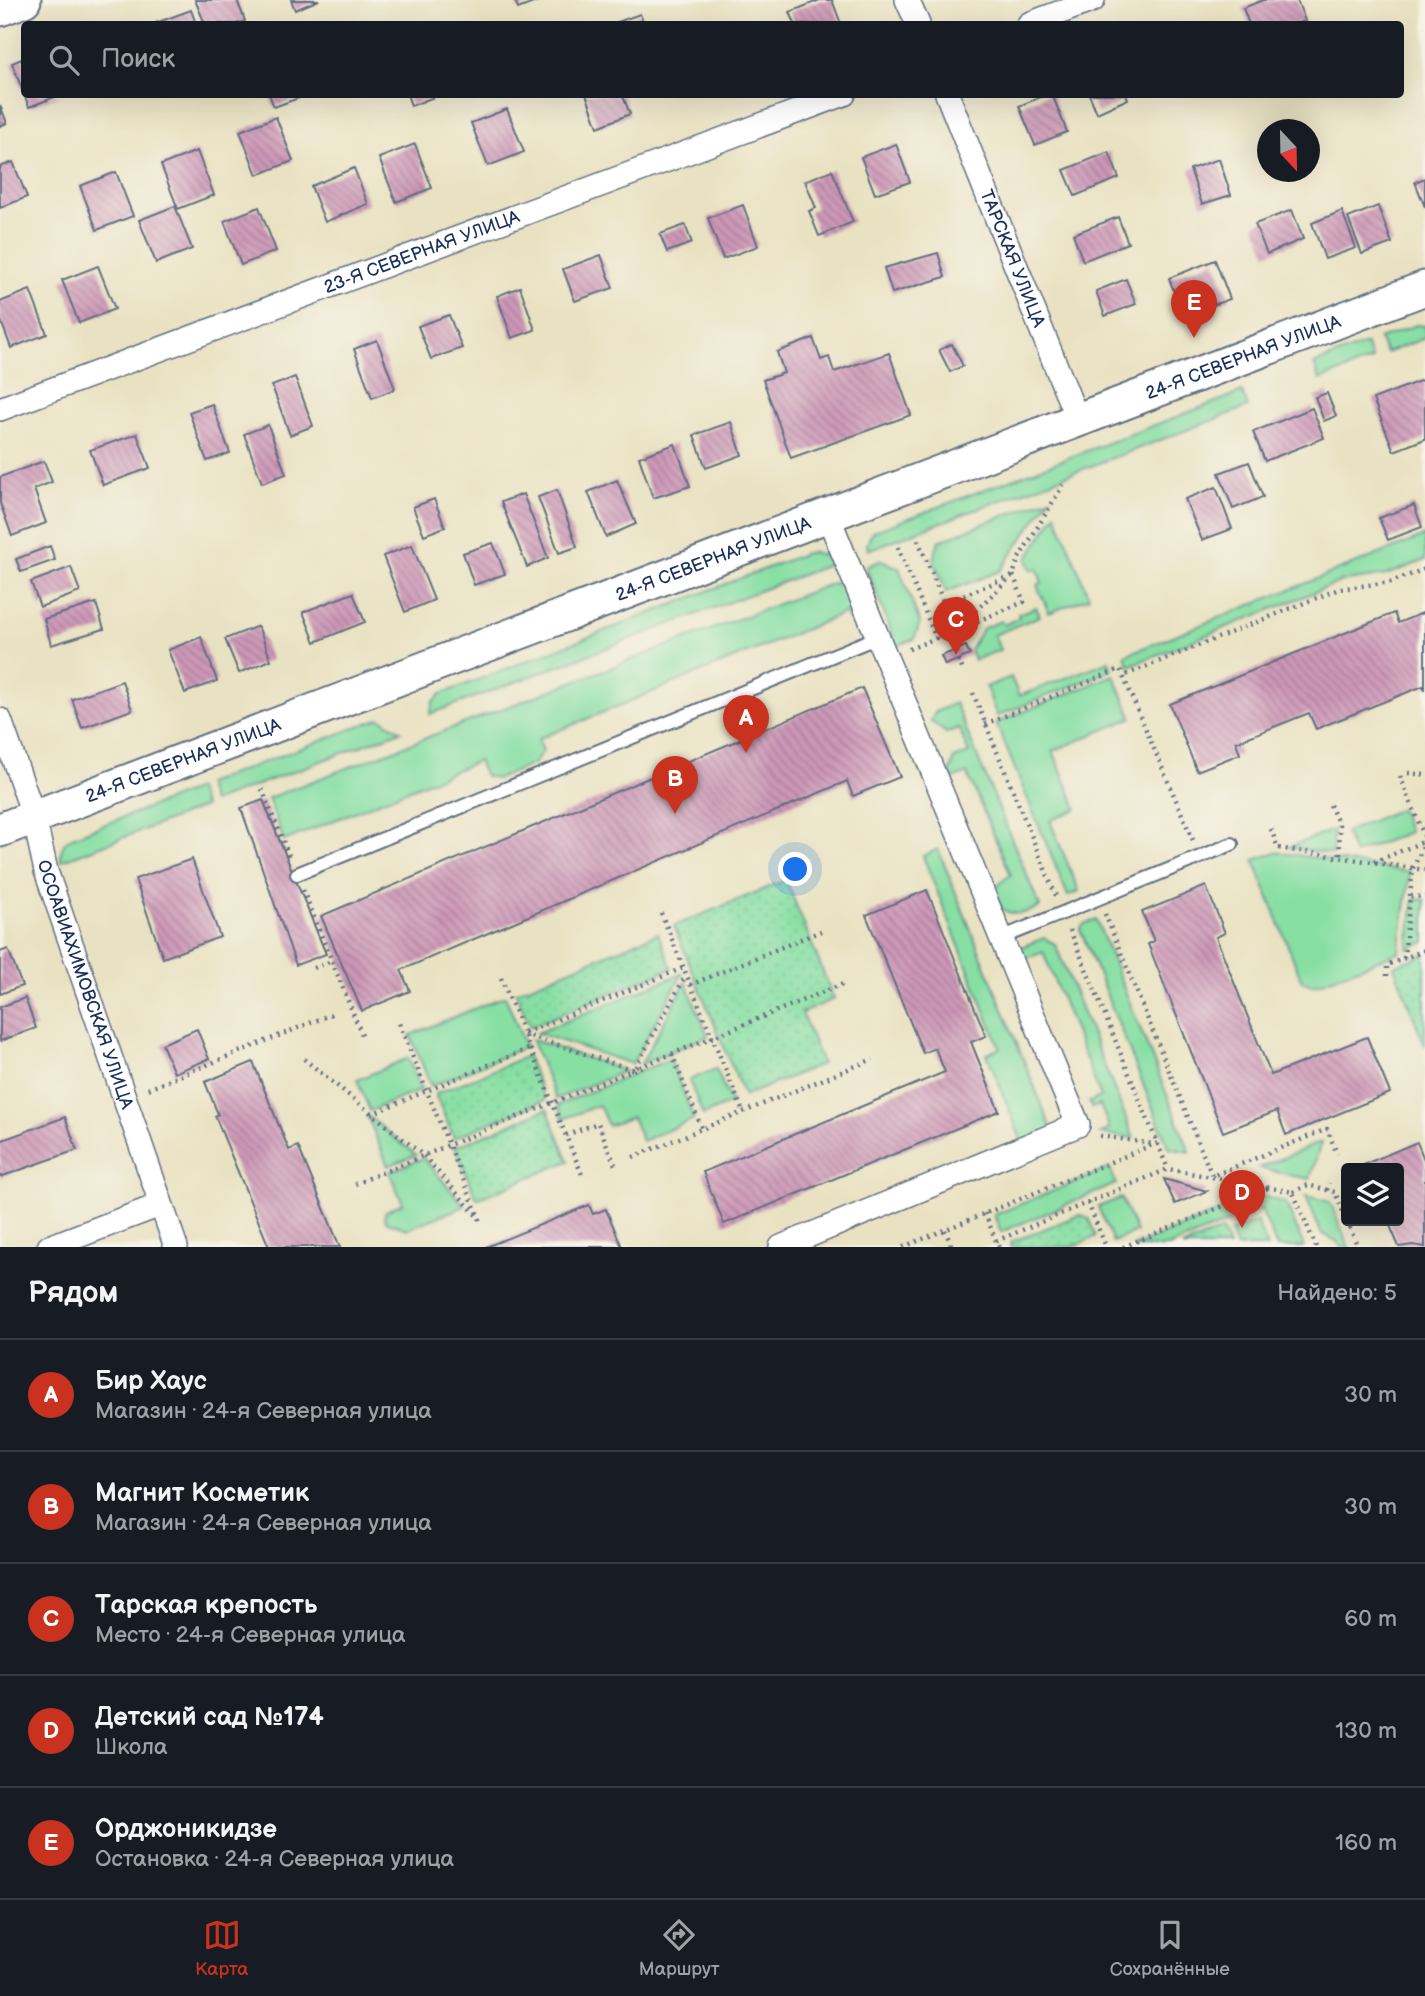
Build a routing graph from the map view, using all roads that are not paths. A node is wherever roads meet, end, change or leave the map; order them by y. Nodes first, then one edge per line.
1 (24, 0) edge
2 (907, 0) edge
3 (1093, 0) edge
4 (0, 9) edge
5 (917, 21) edge
6 (1037, 21) edge
7 (833, 98) edge
8 (949, 98) edge
9 (1425, 288) edge
10 (0, 410) edge
11 (1078, 421) junction
12 (828, 516) junction
13 (877, 637) junction
14 (0, 720) edge
15 (34, 817) junction
16 (0, 830) edge
17 (1232, 845) dead end
18 (296, 874) road end
19 (1001, 938) junction
20 (160, 1205) junction
21 (49, 1247) edge
22 (176, 1247) edge
23 (781, 1247) edge

1 - 4 main road
2 - 5 street
3 - 6 street
7 - 10 street, 23-Я СЕВЕРНАЯ УЛИЦА
8 - 11 street, ТАРСКАЯ УЛИЦА
9 - 11 main road, 24-Я СЕВЕРНАЯ УЛИЦА
11 - 12 main road, 24-Я СЕВЕРНАЯ УЛИЦА
12 - 13 street
12 - 15 main road, 24-Я СЕВЕРНАЯ УЛИЦА
13 - 18 lane
13 - 19 street
14 - 15 street, ОСОАВИАХИМОВСКАЯ УЛИЦА
15 - 16 main road, 24-Я СЕВЕРНАЯ УЛИЦА
15 - 20 street, ОСОАВИАХИМОВСКАЯ УЛИЦА
17 - 19 lane
19 - 23 street
20 - 21 street
20 - 22 street, ОСОАВИАХИМОВСКАЯ УЛИЦА

